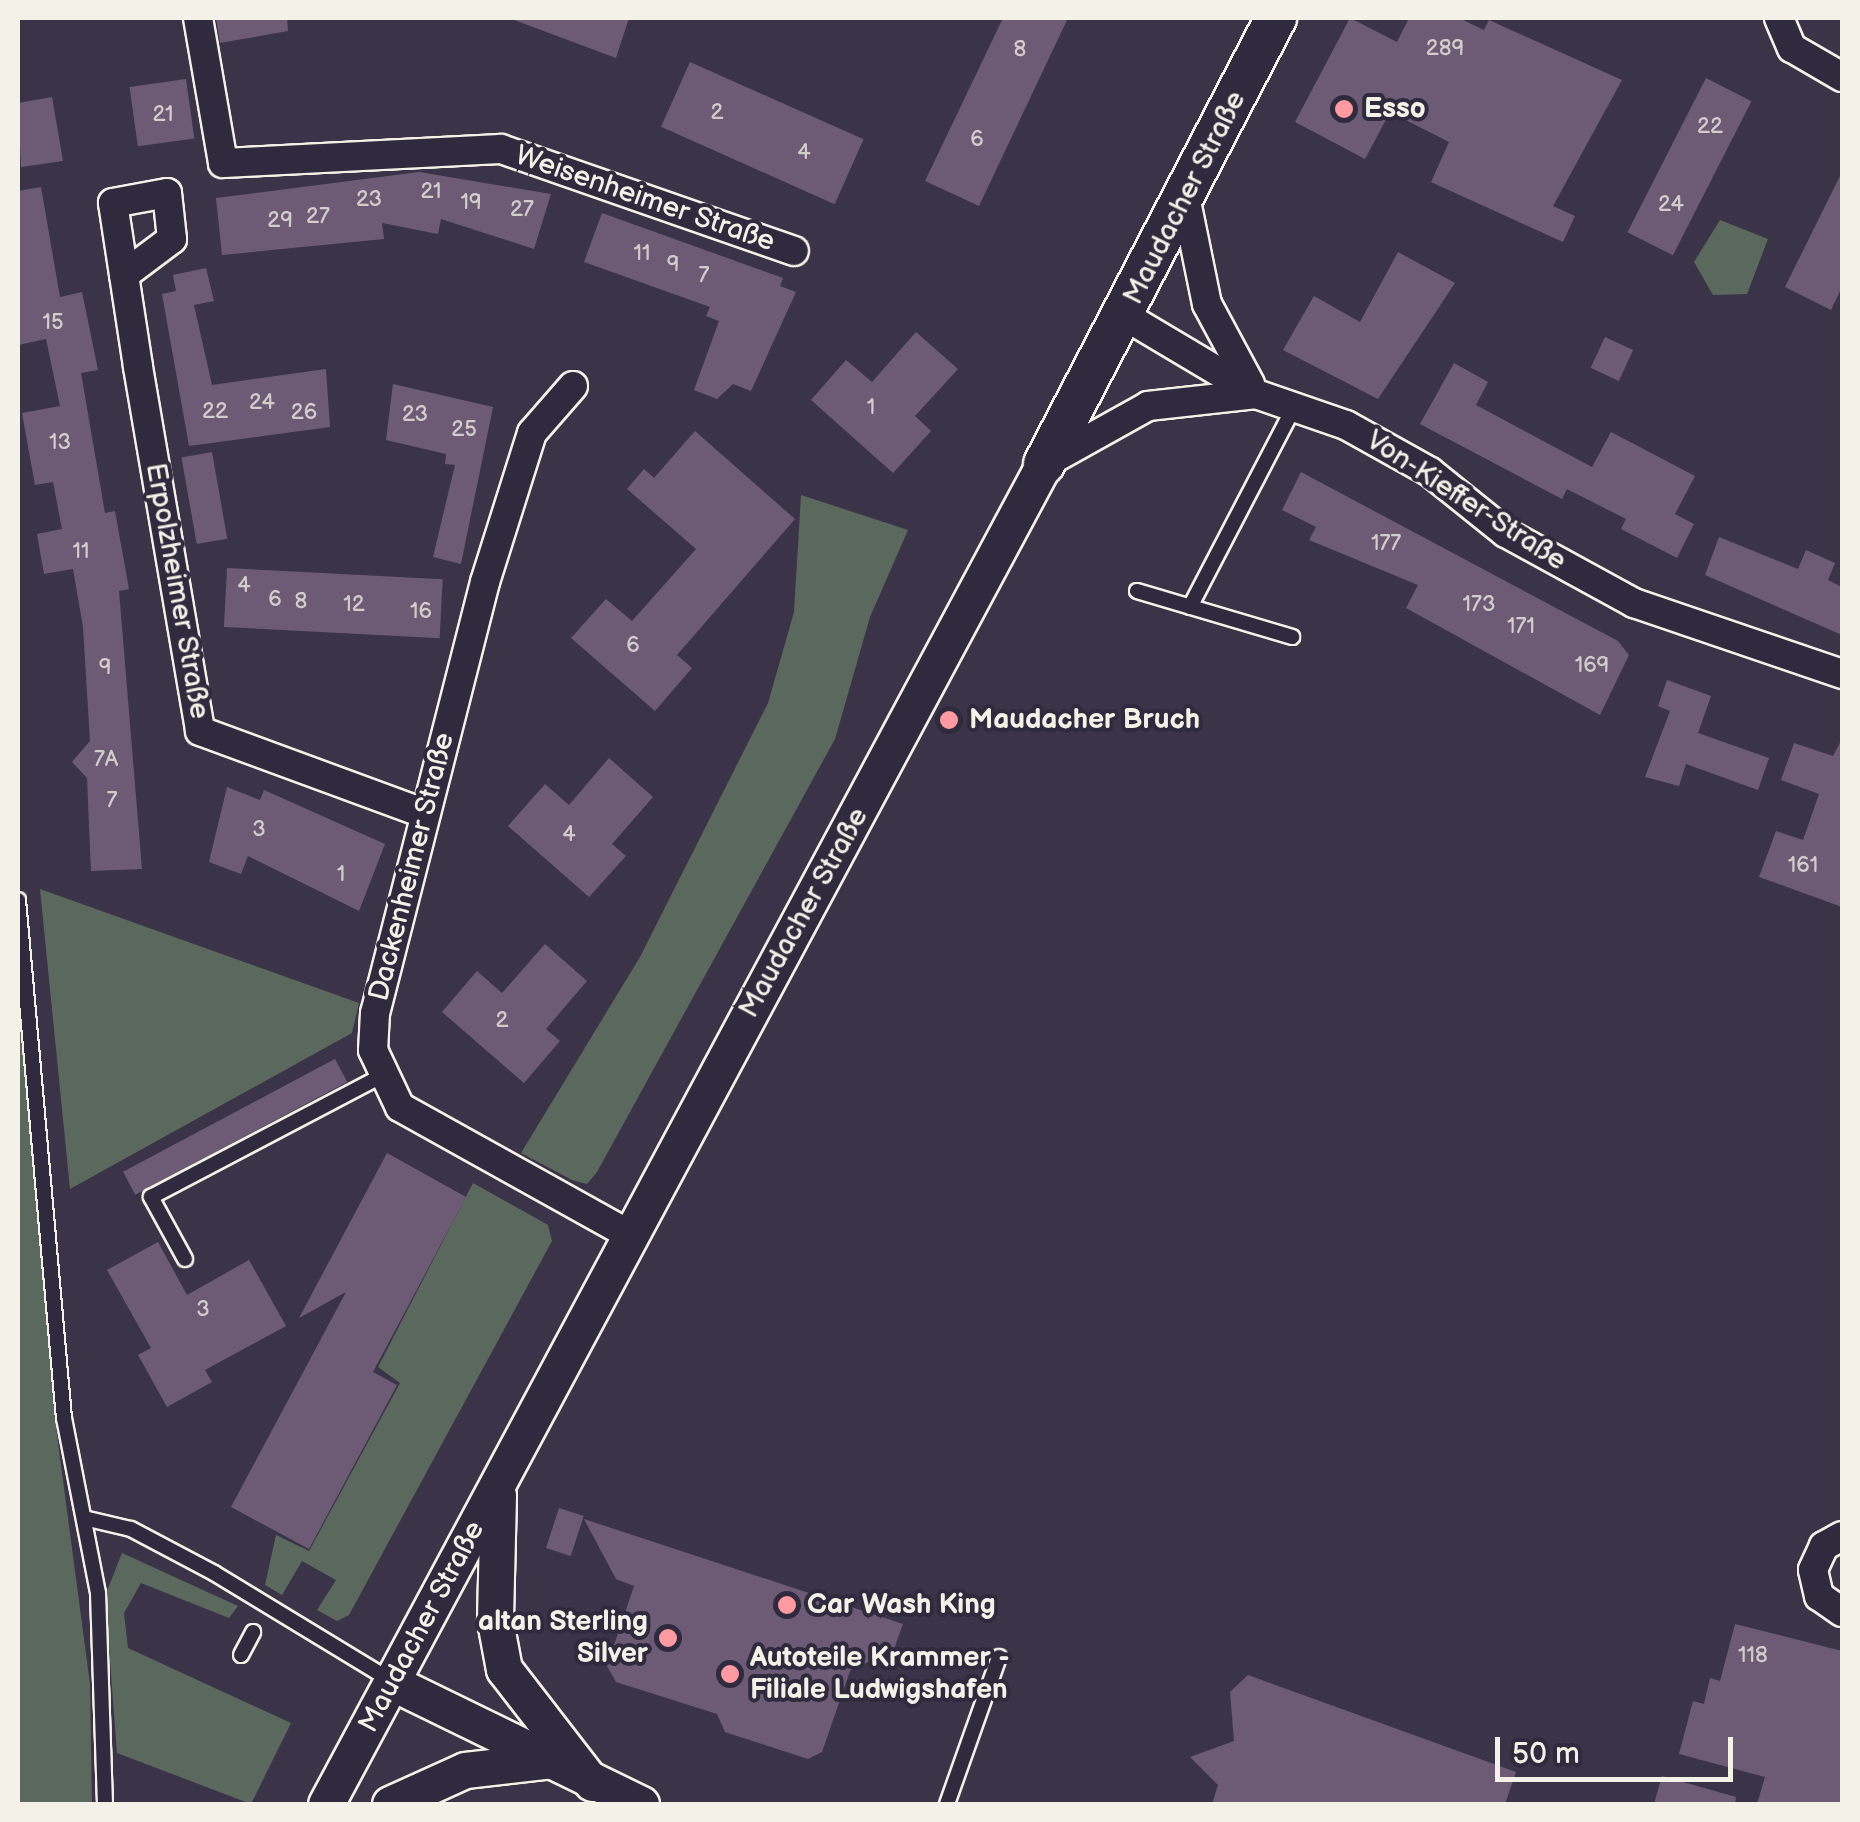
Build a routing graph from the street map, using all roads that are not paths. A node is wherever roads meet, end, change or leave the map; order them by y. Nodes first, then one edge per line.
1 (198, 18) edge
2 (1276, 18) edge
3 (1779, 18) edge
4 (1842, 77) edge
5 (1186, 201) junction
6 (794, 251) dead end
7 (124, 275) dead end
8 (1125, 316) junction
9 (572, 386) dead end
10 (1256, 394) junction
11 (1292, 411) junction
12 (1044, 464) junction
13 (1137, 592) dead end
14 (1190, 607) junction
15 (1292, 636) dead end
16 (1842, 674) edge
17 (424, 814) junction
18 (18, 900) edge
19 (381, 1076) junction
20 (628, 1234) junction
21 (186, 1260) dead end
22 (499, 1482) junction
23 (84, 1518) junction
24 (1842, 1536) edge
25 (1842, 1612) edge
26 (252, 1632) dead end
27 (241, 1655) dead end
28 (999, 1657) dead end
29 (393, 1683) junction
30 (547, 1761) junction
31 (592, 1782) junction
32 (105, 1804) edge
33 (326, 1804) edge
34 (390, 1804) edge
35 (641, 1804) edge
36 (947, 1804) edge

1 - 6 street, Weisenheimer Straße
2 - 5 main road, Maudacher Straße
3 - 4 street
5 - 8 main road, Maudacher Straße
5 - 10 street
7 - 17 street, Erpolzheimer Straße
8 - 10 street, Von-Kieffer-Straße
8 - 12 main road, Maudacher Straße
9 - 17 street, Dackenheimer Straße
10 - 11 street, Von-Kieffer-Straße
10 - 12 street
11 - 14 lane
11 - 16 street, Von-Kieffer-Straße
12 - 20 street, Maudacher Straße
13 - 14 lane
14 - 15 lane
17 - 19 street, Dackenheimer Straße
18 - 23 lane
19 - 20 street
19 - 21 lane
20 - 22 street, Maudacher Straße
22 - 29 street, Maudacher Straße
22 - 31 street
23 - 29 lane
23 - 32 lane
24 - 25 street
26 - 27 lane
28 - 36 lane
29 - 30 street
29 - 33 street, Maudacher Straße
30 - 31 street
30 - 34 street
31 - 35 street

